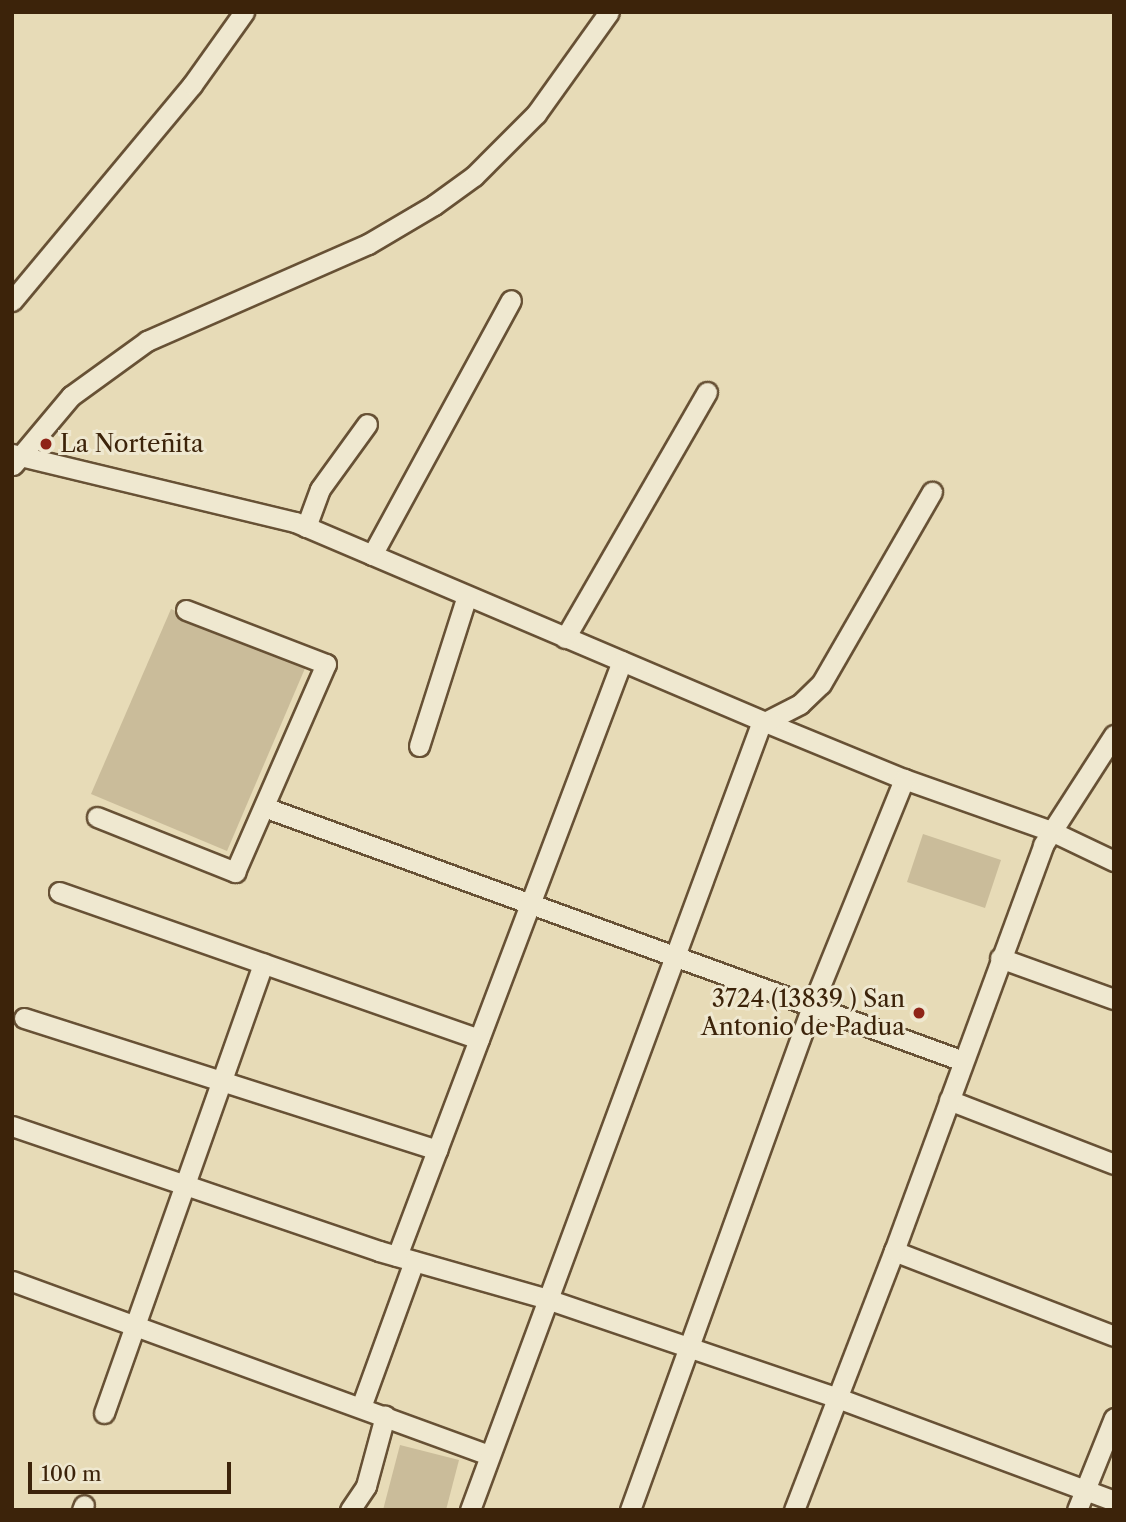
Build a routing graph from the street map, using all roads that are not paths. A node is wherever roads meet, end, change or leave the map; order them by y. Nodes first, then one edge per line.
1 (244, 12) edge
2 (609, 12) edge
3 (511, 300) dead end
4 (12, 301) edge
5 (707, 392) dead end
6 (367, 424) dead end
7 (14, 459) edge
8 (932, 492) dead end
9 (306, 527) junction
10 (372, 555) junction
11 (467, 596) junction
12 (186, 610) dead end
13 (565, 638) junction
14 (622, 661) junction
15 (763, 722) junction
16 (1114, 735) edge
17 (419, 746) dead end
18 (904, 779) junction
19 (264, 807) junction
20 (97, 817) dead end
21 (1051, 831) junction
22 (1114, 861) edge
23 (59, 892) dead end
24 (531, 905) junction
25 (674, 957) junction
26 (1000, 958) junction
27 (263, 963) junction
28 (1114, 999) edge
29 (812, 1006) junction
30 (24, 1018) dead end
31 (479, 1039) junction
32 (963, 1061) junction
33 (223, 1081) junction
34 (949, 1100) junction
35 (12, 1126) edge
36 (437, 1150) junction
37 (1114, 1164) edge
38 (187, 1186) junction
39 (894, 1251) junction
40 (405, 1258) junction
41 (12, 1281) edge
42 (547, 1299) junction
43 (135, 1325) junction
44 (1114, 1336) edge
45 (689, 1349) junction
46 (835, 1397) junction
47 (361, 1407) junction
48 (104, 1413) dead end
49 (385, 1416) junction
50 (1114, 1419) edge
51 (489, 1455) junction
52 (1085, 1490) junction
53 (1114, 1501) edge
54 (350, 1510) edge
55 (470, 1510) edge
56 (630, 1510) edge
57 (794, 1510) edge
58 (1077, 1510) edge

1 - 4 street
2 - 7 street
3 - 10 street
5 - 13 street
6 - 9 street
7 - 9 street
8 - 15 street
9 - 10 street
10 - 11 street
11 - 13 street
11 - 17 street
12 - 19 street
13 - 14 street
14 - 15 street
14 - 24 street
15 - 18 street
15 - 25 street
16 - 21 street
18 - 21 street
18 - 29 street
19 - 20 street
19 - 24 street
21 - 22 street
21 - 26 street
23 - 27 street
24 - 25 street
24 - 31 street
25 - 29 street
25 - 42 street
26 - 28 street
26 - 32 street
27 - 31 street
27 - 33 street
29 - 32 street
29 - 45 street
30 - 33 street
31 - 36 street
32 - 34 street
33 - 36 street
33 - 38 street
34 - 37 street
34 - 39 street
35 - 38 street
36 - 40 street
38 - 40 street
38 - 43 street
39 - 44 street
39 - 46 street
40 - 42 street
40 - 47 street
41 - 43 street
42 - 45 street
42 - 51 street
43 - 47 street
43 - 48 street
45 - 46 street
45 - 56 street
46 - 52 street
46 - 57 street
47 - 49 street
49 - 51 street
49 - 54 street
50 - 52 street
51 - 55 street
52 - 53 street
52 - 58 street

